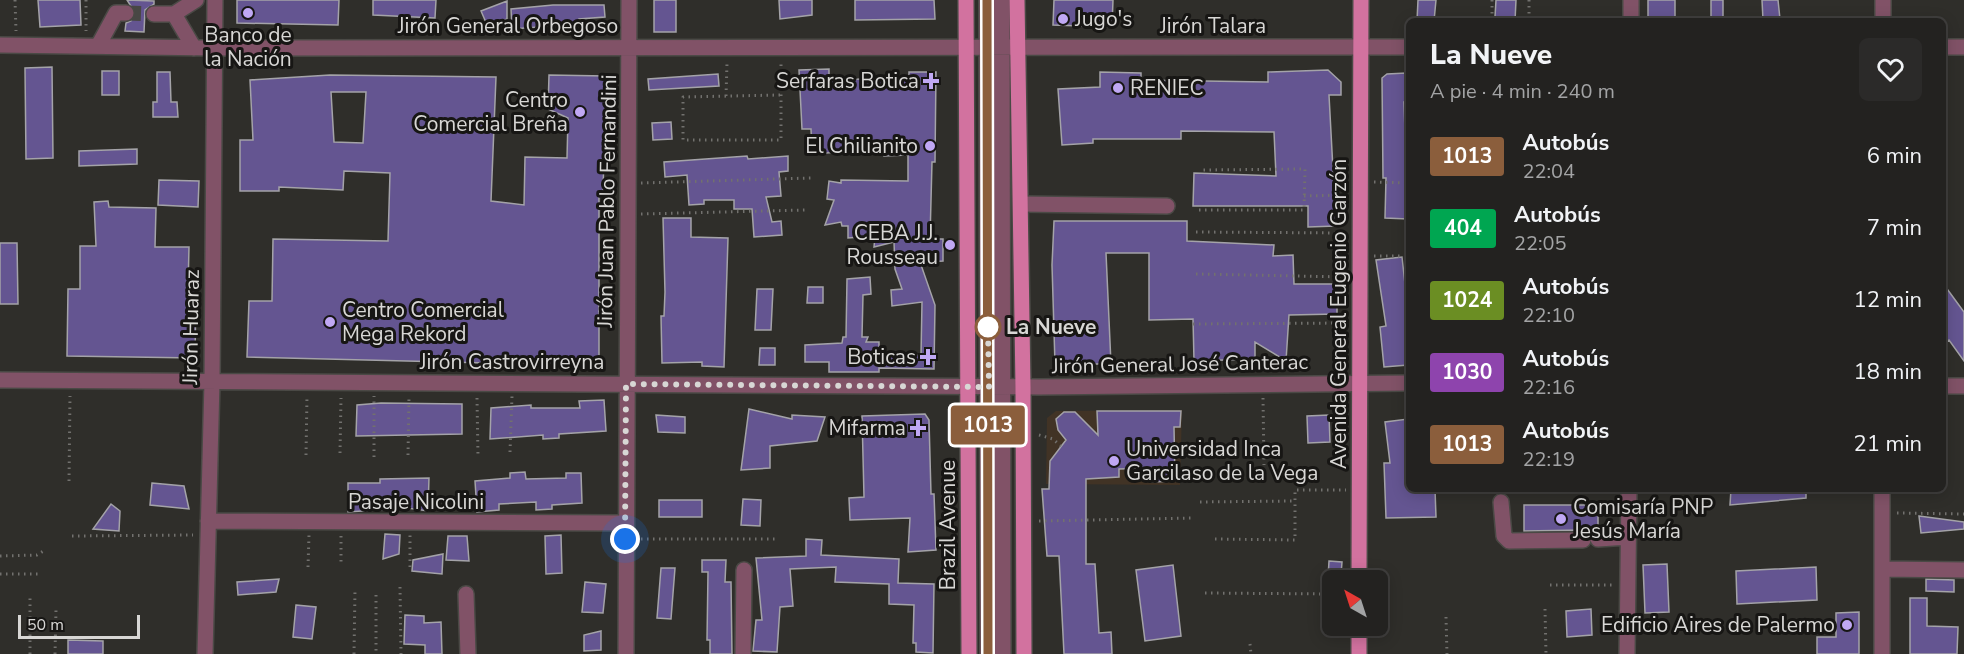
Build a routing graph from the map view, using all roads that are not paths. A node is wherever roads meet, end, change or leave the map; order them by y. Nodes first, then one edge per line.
1 (196, 0) edge
2 (215, 0) edge
3 (629, 0) edge
4 (966, 0) edge
5 (987, 0) edge
6 (1002, 0) edge
7 (1017, 0) edge
8 (1361, 0) edge
9 (1631, 0) edge
10 (1883, 0) edge
11 (126, 13) tunnel mouth
12 (154, 14) tunnel mouth
13 (174, 14) junction
14 (1631, 18) edge
15 (1882, 18) edge
16 (0, 45) edge
17 (92, 46) junction
18 (629, 47) junction
19 (966, 47) junction
20 (1002, 47) junction
21 (1361, 47) junction
22 (1406, 47) edge
23 (1946, 47) edge
24 (1964, 47) edge
25 (194, 48) junction
26 (215, 48) junction
27 (1021, 204) junction
28 (1167, 206) dead end
29 (0, 380) edge
30 (212, 382) junction
31 (1359, 382) junction
32 (1406, 383) edge
33 (626, 384) junction
34 (1946, 386) edge
35 (1964, 386) edge
36 (969, 387) junction
37 (996, 387) junction
38 (1023, 387) junction
39 (1629, 492) edge
40 (1882, 492) edge
41 (1501, 502) dead end
42 (624, 523) junction
43 (208, 528) junction
44 (1628, 537) junction
45 (1883, 569) junction
46 (744, 570) dead end
47 (1359, 570) edge
48 (1964, 570) edge
49 (466, 594) dead end
50 (1359, 636) edge
51 (205, 654) edge
52 (468, 654) edge
53 (626, 654) edge
54 (743, 654) edge
55 (969, 654) edge
56 (988, 654) edge
57 (1003, 654) edge
58 (1024, 654) edge
59 (1359, 654) edge
60 (1627, 654) edge
61 (1882, 654) edge

1 - 13 street
2 - 26 street, Jirón Huaraz
3 - 18 street, Jirón Juan Pablo Fernandini
4 - 19 main road, Brazil Avenue
5 - 20 street, Brazil Avenue
6 - 20 street, Brazil Avenue
7 - 20 main road, Brazil Avenue
8 - 21 main road, Avenida General Eugenio Garzón
9 - 14 street
10 - 15 street
11 - 17 street
12 - 13 street
13 - 25 street
16 - 17 street, Jirón General Orbegoso
17 - 25 street, Jirón General Orbegoso
18 - 19 street, Jirón General Orbegoso
18 - 26 street, Jirón General Orbegoso
18 - 33 street, Jirón Juan Pablo Fernandini
19 - 20 street, Jirón General Orbegoso
19 - 36 main road, Brazil Avenue
20 - 21 street, Jirón Talara
20 - 27 main road, Brazil Avenue
20 - 37 street, Brazil Avenue
21 - 22 street, Jirón Talara
21 - 31 main road, Avenida General Eugenio Garzón
23 - 24 street
25 - 26 street, Jirón General Orbegoso
26 - 30 street, Jirón Huaraz
27 - 28 street
27 - 38 main road, Brazil Avenue
29 - 30 street, Jirón Castrovirreyna
30 - 33 street, Jirón Castrovirreyna
30 - 43 street, Jirón Huaraz
31 - 32 street, Jirón General José Canterac
31 - 38 street, Jirón General José Canterac
31 - 47 main road, Avenida General Eugenio Garzón
33 - 36 street, Jirón Castrovirreyna
33 - 42 street, Jirón Juan Pablo Fernandini
34 - 35 street
36 - 37 street, Jirón Castrovirreyna
36 - 55 main road, Brazil Avenue
37 - 38 street, Jirón Castrovirreyna
37 - 56 street, Brazil Avenue
37 - 57 street, Brazil Avenue
38 - 58 main road, Brazil Avenue
39 - 44 street
40 - 45 street
41 - 44 street
42 - 43 street, Pasaje Nicolini
42 - 53 street, Jirón Juan Pablo Fernandini
43 - 51 street, Jirón Huaraz
44 - 60 street
45 - 48 street
45 - 61 street
46 - 54 street
49 - 52 street
50 - 59 main road

